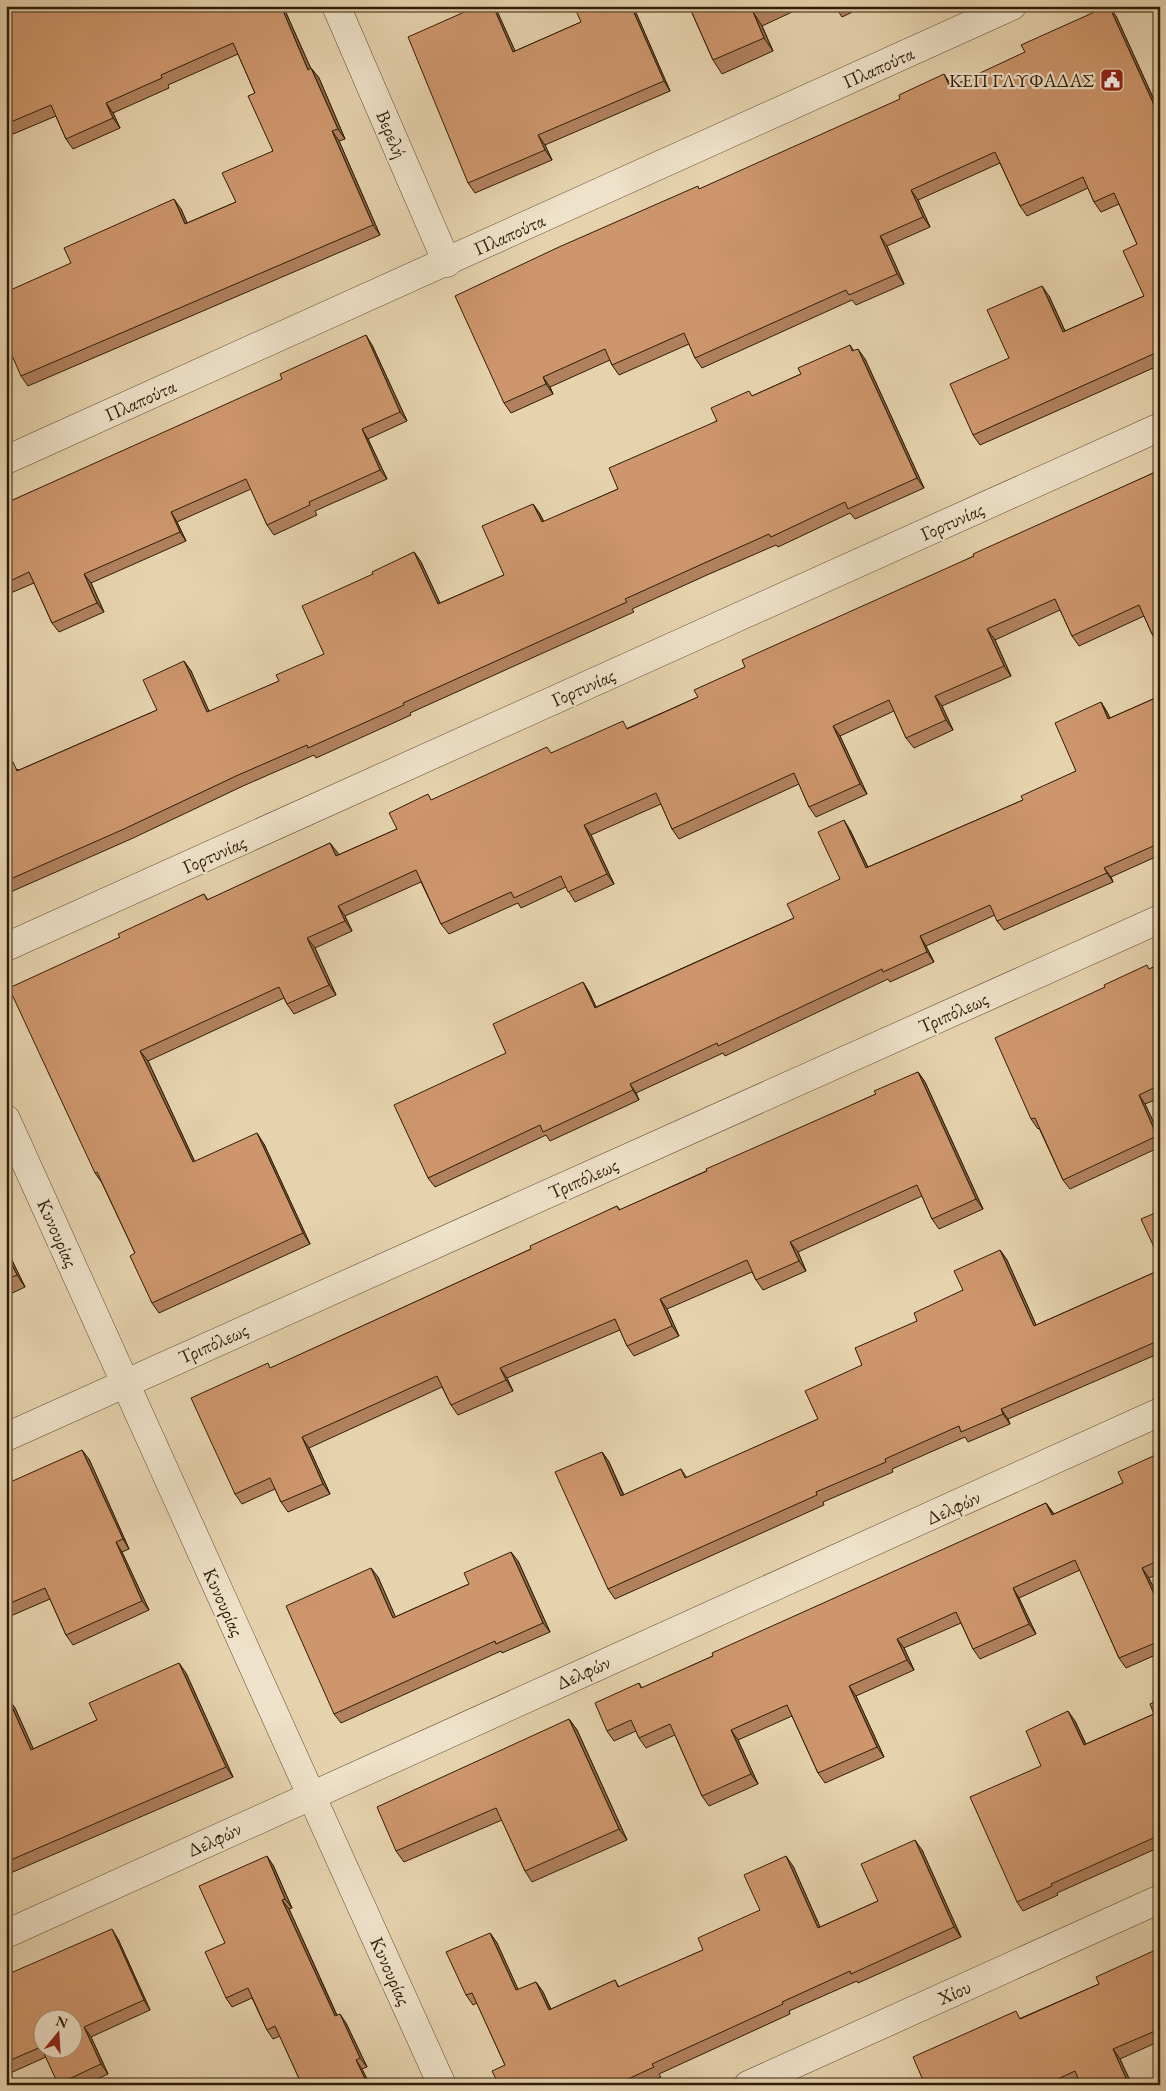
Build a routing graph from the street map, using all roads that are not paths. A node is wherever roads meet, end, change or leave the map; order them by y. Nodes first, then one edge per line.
1 (336, 6) edge
2 (1012, 6) edge
3 (447, 262) junction
4 (1160, 427) edge
5 (6, 460) edge
6 (1160, 919) edge
7 (6, 947) edge
8 (6, 1119) edge
9 (126, 1383) junction
10 (1160, 1412) edge
11 (6, 1437) edge
12 (311, 1794) junction
13 (1160, 1899) edge
14 (6, 1934) edge
15 (442, 2085) edge
16 (748, 2085) edge

1 - 3 street, Βερελή
2 - 3 street, Πλαπούτα
3 - 5 street, Πλαπούτα
4 - 7 street, Γορτυνίας
6 - 9 street, Τριπόλεως
8 - 9 street, Κυνουρίας
9 - 11 street, Τριπόλεως
9 - 12 street, Κυνουρίας
10 - 12 street, Δελφών
12 - 14 street, Δελφών
12 - 15 street, Κυνουρίας
13 - 16 street, Χίου

